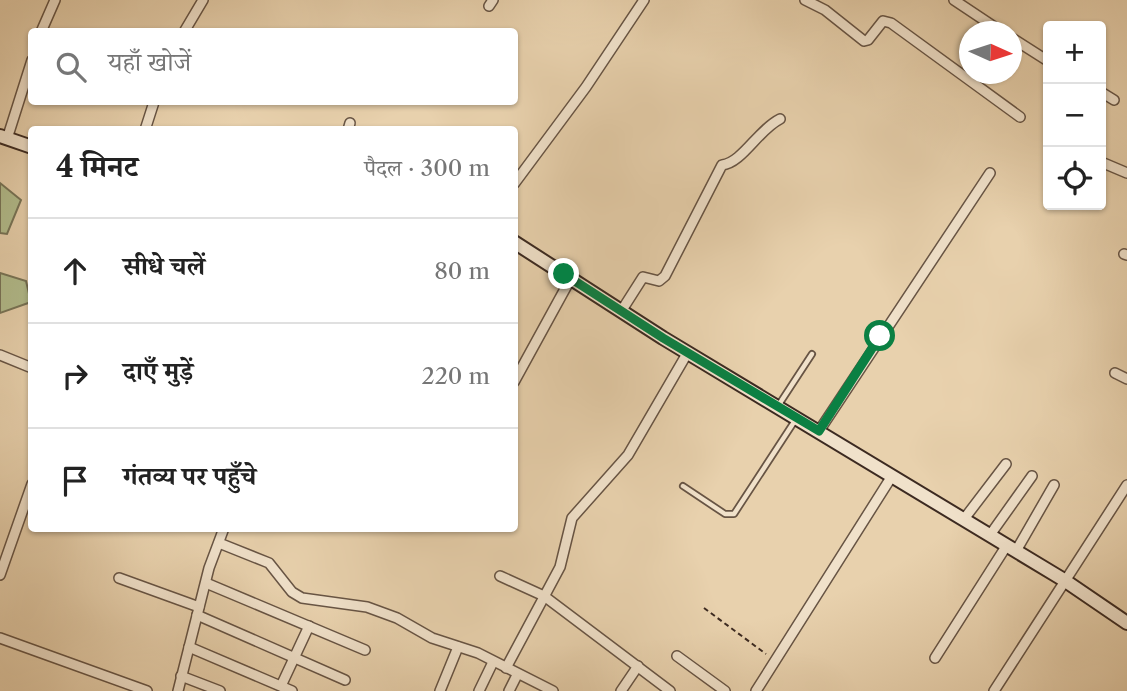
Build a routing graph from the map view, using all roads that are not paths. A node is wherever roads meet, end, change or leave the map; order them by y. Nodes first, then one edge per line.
1 (55, 0) edge
2 (203, 0) edge
3 (644, 0) edge
4 (805, 0) edge
5 (954, 0) edge
6 (986, 21) edge
7 (43, 28) edge
8 (186, 28) edge
9 (1022, 44) edge
10 (1043, 58) edge
11 (28, 71) edge
12 (1106, 95) edge
13 (1114, 100) dead end
14 (153, 105) edge
15 (1020, 117) dead end
16 (780, 120) dead end
17 (146, 126) edge
18 (4, 137) edge
19 (28, 146) edge
20 (1106, 164) edge
21 (990, 173) dead end
22 (1127, 173) edge
23 (518, 179) edge
24 (518, 245) edge
25 (571, 278) junction
26 (622, 310) junction
27 (688, 352) junction
28 (812, 354) dead end
29 (0, 355) edge
30 (28, 366) edge
31 (1115, 373) dead end
32 (518, 375) edge
33 (1127, 379) edge
34 (777, 407) junction
35 (797, 418) junction
36 (819, 431) junction
37 (1006, 464) dead end
38 (892, 476) junction
39 (1032, 476) dead end
40 (1054, 485) dead end
41 (1127, 485) edge
42 (683, 486) dead end
43 (28, 495) edge
44 (964, 519) junction
45 (223, 532) edge
46 (990, 535) junction
47 (219, 542) junction
48 (1012, 548) junction
49 (0, 575) edge
50 (500, 576) dead end
51 (119, 578) dead end
52 (1064, 580) junction
53 (206, 583) junction
54 (544, 596) junction
55 (198, 611) junction
56 (1127, 623) edge
57 (309, 626) junction
58 (0, 638) edge
59 (189, 647) junction
60 (458, 647) junction
61 (365, 650) dead end
62 (677, 656) dead end
63 (294, 658) junction
64 (935, 658) dead end
65 (493, 662) junction
66 (638, 666) junction
67 (506, 668) junction
68 (517, 675) junction
69 (181, 676) junction
70 (345, 680) dead end
71 (281, 686) junction
72 (550, 690) edge
73 (148, 691) edge
74 (178, 691) edge
75 (219, 691) edge
76 (292, 691) edge
77 (440, 691) edge
78 (480, 691) edge
79 (509, 691) edge
80 (621, 691) edge
81 (670, 691) edge
82 (725, 691) edge
83 (756, 691) edge
84 (994, 691) edge

1 - 7 street
2 - 8 street
3 - 23 street
4 - 15 street
5 - 6 street
9 - 10 street
11 - 18 street
12 - 13 street
14 - 17 street
16 - 26 street
18 - 19 street
20 - 22 street
21 - 36 street
24 - 25 street
25 - 26 street
25 - 32 street
26 - 27 street
27 - 34 street
27 - 54 street
28 - 34 lane
29 - 30 street
31 - 33 street
34 - 35 street
35 - 36 street
35 - 42 lane
36 - 38 street
37 - 44 street
38 - 44 street
38 - 83 street
39 - 46 street
40 - 48 street
41 - 52 street
43 - 49 street
44 - 46 street
45 - 47 street
46 - 48 street
47 - 53 street
47 - 60 street
48 - 52 street
48 - 64 street
50 - 54 street
51 - 55 street
52 - 56 street
52 - 84 street
53 - 55 street
53 - 57 street
54 - 66 street
54 - 67 street
55 - 59 street
55 - 63 street
57 - 61 street
57 - 63 street
58 - 73 street
59 - 69 street
59 - 71 street
60 - 65 street
60 - 77 street
62 - 82 street
63 - 70 street
63 - 71 street
65 - 67 street
65 - 78 street
66 - 80 street
66 - 81 street
67 - 68 street
68 - 72 street
68 - 79 street
69 - 74 street
69 - 75 street
71 - 76 street

